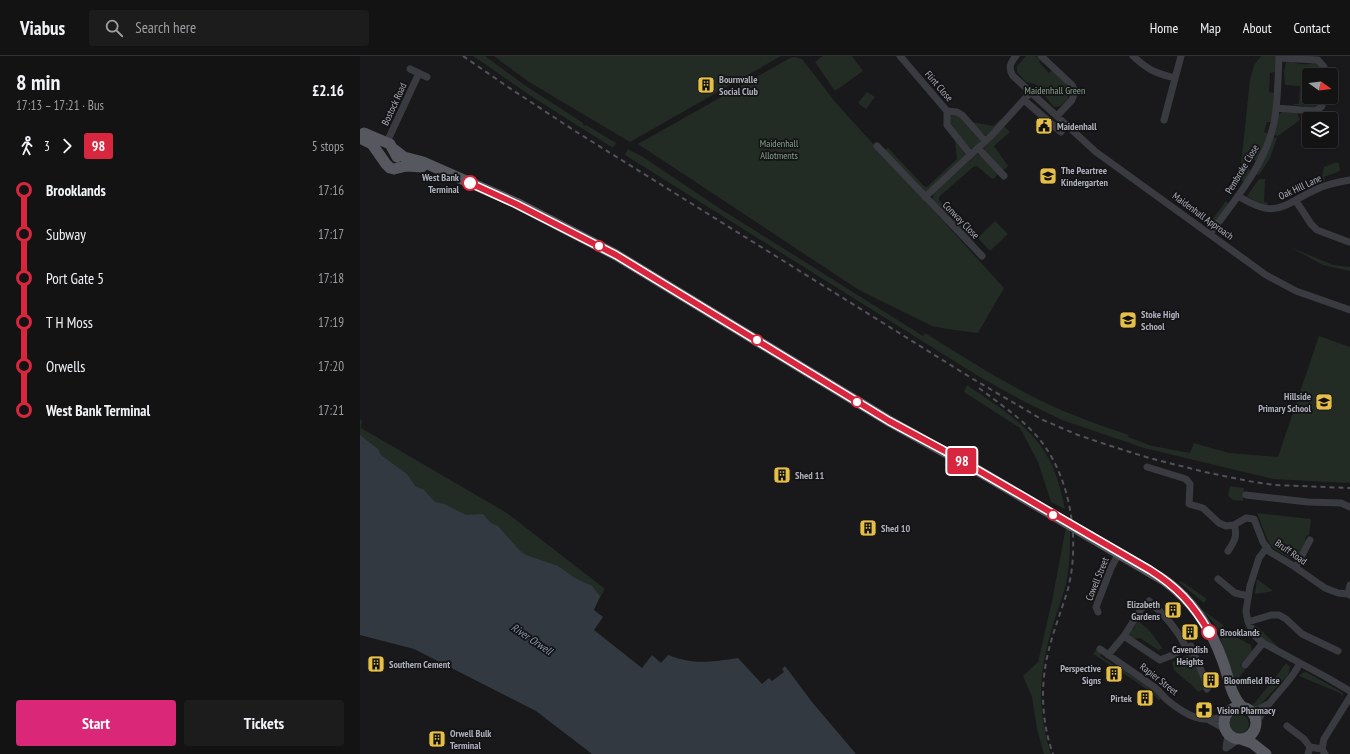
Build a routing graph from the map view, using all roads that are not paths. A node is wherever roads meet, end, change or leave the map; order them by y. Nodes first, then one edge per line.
1 (900, 56) edge
2 (1016, 56) edge
3 (1041, 56) edge
4 (1133, 56) edge
5 (1180, 56) edge
6 (1279, 57) edge
7 (1324, 68) edge
8 (410, 69) dead end
9 (419, 73) junction
10 (427, 77) dead end
11 (1175, 78) junction
12 (1031, 92) junction
13 (1024, 100) junction
14 (1322, 104) edge
15 (1276, 108) junction
16 (947, 111) junction
17 (1057, 116) junction
18 (1164, 120) dead end
19 (360, 132) edge
20 (1061, 132) dead end
21 (360, 138) edge
22 (985, 141) junction
23 (391, 146) junction
24 (877, 146) dead end
25 (978, 148) junction
26 (970, 154) junction
27 (396, 169) junction
28 (438, 169) junction
29 (1004, 176) dead end
30 (1350, 180) edge
31 (1238, 196) junction
32 (925, 198) junction
33 (1296, 201) junction
34 (1210, 234) junction
35 (1349, 242) edge
36 (982, 256) dead end
37 (1350, 310) edge
38 (1147, 467) dead end
39 (1246, 495) dead end
40 (1350, 507) edge
41 (1234, 525) junction
42 (1310, 540) dead end
43 (1266, 547) junction
44 (1228, 551) dead end
45 (1119, 553) junction
46 (1296, 567) junction
47 (1218, 579) dead end
48 (1350, 585) edge
49 (1349, 594) edge
50 (1248, 596) junction
51 (1098, 612) dead end
52 (1248, 622) junction
53 (1124, 636) junction
54 (1263, 643) junction
55 (1186, 647) junction
56 (1100, 649) dead end
57 (1338, 651) dead end
58 (1108, 655) junction
59 (1300, 663) junction
60 (1245, 665) dead end
61 (1208, 689) dead end
62 (1350, 691) edge
63 (1232, 693) junction
64 (1350, 697) edge
65 (1270, 703) junction
66 (1246, 709) junction
67 (1207, 719) junction
68 (1227, 723) junction
69 (1256, 726) junction
70 (1286, 726) dead end
71 (1240, 739) junction
72 (1224, 750) edge
73 (1309, 750) edge
74 (1264, 752) edge
75 (1324, 752) edge

1 - 16 street, Flint Close
2 - 12 street
3 - 17 street
4 - 11 street
5 - 11 street
6 - 7 street, Pembroke Close
6 - 15 street, Pembroke Close
8 - 9 street
9 - 10 street
9 - 23 street, Bostock Road
11 - 18 street
12 - 13 street
12 - 17 street
13 - 20 street
13 - 22 street
14 - 15 street
15 - 31 street, Pembroke Close
16 - 22 street, Flint Close
16 - 26 street, Flint Close
17 - 34 street, Maidenhall Approach
19 - 23 main road
21 - 27 main road
22 - 25 street
23 - 27 main road
23 - 28 main road
24 - 32 street, Conway Close
25 - 26 street
25 - 29 street
26 - 32 street
27 - 28 main road
28 - 45 main road
30 - 33 street, Oak Hill Lane
31 - 33 street, Oak Hill Lane
31 - 34 street, Pembroke Close
32 - 36 street, Conway Close
33 - 35 street
34 - 37 street, Maidenhall Approach
38 - 41 street
39 - 40 street
41 - 43 street, Bruff Road
41 - 44 street
42 - 46 street
43 - 46 street, Bruff Road
43 - 50 street
45 - 51 street, Cowell Street
45 - 63 main road
46 - 49 street, Bruff Road
47 - 50 street
48 - 49 street
50 - 52 street
52 - 54 street
52 - 57 street
53 - 55 street
53 - 55 street
53 - 58 street
54 - 59 street
54 - 60 street
55 - 61 street
56 - 58 street, Rapier Street
58 - 67 street, Rapier Street
59 - 62 street
59 - 65 street
63 - 66 main road
63 - 68 main road
64 - 75 street
65 - 66 street
65 - 69 street
66 - 68 main road
66 - 69 main road
67 - 68 street, Rapier Street
67 - 68 street, Rapier Street
68 - 71 main road
68 - 72 street
69 - 71 main road
69 - 74 main road
70 - 73 street
71 - 72 street
71 - 74 main road
73 - 75 street

